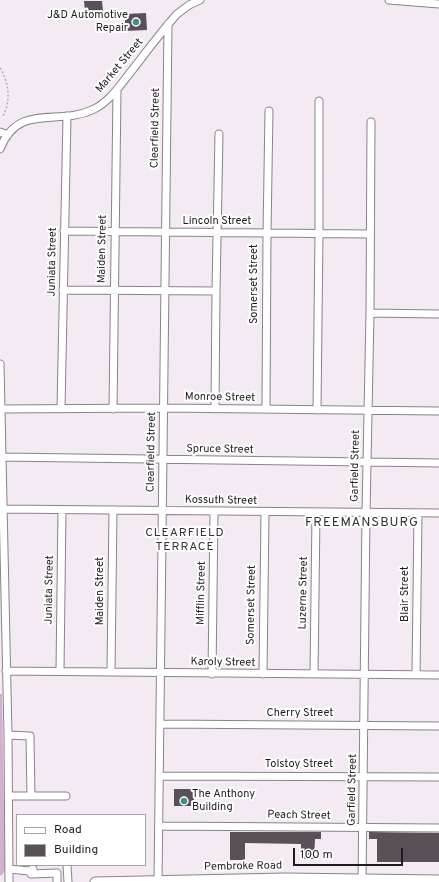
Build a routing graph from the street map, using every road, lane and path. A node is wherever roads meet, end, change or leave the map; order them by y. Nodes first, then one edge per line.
1 (200, 0) edge
2 (389, 0) edge
3 (439, 4) edge
4 (168, 24) junction
5 (0, 68) edge
6 (117, 90) junction
7 (319, 101) dead end
8 (269, 111) dead end
9 (3, 116) dead end
10 (67, 116) junction
11 (371, 122) dead end
12 (0, 132) edge
13 (219, 134) dead end
14 (8, 136) junction
15 (0, 149) edge
16 (64, 231) junction
17 (115, 232) junction
18 (166, 232) junction
19 (217, 233) junction
20 (267, 233) junction
21 (319, 233) junction
22 (370, 234) junction
23 (63, 290) junction
24 (114, 290) junction
25 (165, 290) junction
26 (216, 291) junction
27 (370, 313) junction
28 (439, 314) edge
29 (0, 364) edge
30 (164, 408) junction
31 (1, 409) edge
32 (62, 409) junction
33 (113, 409) junction
34 (215, 409) junction
35 (266, 410) junction
36 (317, 410) junction
37 (368, 411) junction
38 (439, 411) edge
39 (2, 457) junction
40 (163, 460) junction
41 (367, 462) junction
42 (439, 463) edge
43 (2, 510) junction
44 (62, 510) junction
45 (112, 510) junction
46 (163, 511) junction
47 (214, 512) junction
48 (265, 513) junction
49 (316, 513) junction
50 (366, 513) junction
51 (418, 513) junction
52 (439, 513) edge
53 (6, 671) junction
54 (60, 671) junction
55 (111, 672) junction
56 (160, 673) junction
57 (212, 674) junction
58 (263, 674) junction
59 (314, 674) junction
60 (365, 674) junction
61 (416, 675) junction
62 (439, 675) edge
63 (160, 724) junction
64 (364, 725) junction
65 (439, 726) edge
66 (8, 735) junction
67 (159, 776) junction
68 (364, 777) junction
69 (439, 777) edge
70 (9, 796) junction
71 (31, 796) junction
72 (66, 796) dead end
73 (16, 817) edge
74 (9, 818) junction
75 (159, 826) junction
76 (364, 827) junction
77 (439, 828) edge
78 (67, 866) edge
79 (9, 869) junction
80 (363, 880) edge
81 (439, 880) edge
82 (158, 881) edge
83 (9, 882) edge
84 (57, 882) edge
85 (68, 882) edge
86 (95, 882) edge

1 - 4 street, Market Street
2 - 3 street
4 - 6 street, Market Street
4 - 18 street, Clearfield Street
5 - 9 path
6 - 10 street, Market Street
6 - 17 street, Maiden Street
7 - 21 street
8 - 20 street, Somerset Street
10 - 14 street, Market Street
10 - 16 street, Juniata Street
11 - 22 street, Garfield Street
12 - 14 street
13 - 19 street
14 - 15 street, Market Street
16 - 17 street, Lincoln Street
16 - 23 street, Juniata Street
17 - 18 street, Lincoln Street
17 - 24 street, Maiden Street
18 - 19 street, Lincoln Street
18 - 25 street, Clearfield Street
19 - 20 street, Lincoln Street
19 - 26 street
20 - 21 street, Lincoln Street
20 - 35 street, Somerset Street
21 - 22 street, Lincoln Street
21 - 36 street
22 - 27 street, Garfield Street
23 - 24 street
23 - 32 street, Juniata Street
24 - 25 street
24 - 33 street, Maiden Street
25 - 26 street
25 - 30 street, Clearfield Street
26 - 34 street
27 - 28 street
27 - 37 street, Garfield Street
29 - 31 street
30 - 33 street, Monroe Street
30 - 34 street, Monroe Street
30 - 40 street, Clearfield Street
31 - 32 street, Monroe Street
31 - 39 street
32 - 33 street, Monroe Street
34 - 35 street, Monroe Street
35 - 36 street, Monroe Street
36 - 37 street, Monroe Street
37 - 38 street, Monroe Street
37 - 41 street, Garfield Street
39 - 40 street, Spruce Street
39 - 43 street
40 - 41 street, Spruce Street
40 - 46 street, Clearfield Street
41 - 42 street, Spruce Street
41 - 50 street, Garfield Street
43 - 44 street, Kossuth Street
43 - 53 street
44 - 45 street, Kossuth Street
44 - 54 street, Juniata Street
45 - 46 street, Kossuth Street
45 - 55 street, Maiden Street
46 - 47 street, Kossuth Street
46 - 56 street, Clearfield Street
47 - 48 street, Kossuth Street
47 - 57 street, Mifflin Street
48 - 49 street, Kossuth Street
48 - 58 street, Somerset Street
49 - 50 street, Kossuth Street
49 - 59 street, Luzerne Street
50 - 51 street, Kossuth Street
50 - 60 street, Garfield Street
51 - 52 street, Kossuth Street
51 - 61 street, Blair Street
53 - 54 street, Karoly Street
53 - 66 street
54 - 55 street, Karoly Street
55 - 56 street, Karoly Street
56 - 57 street, Karoly Street
56 - 63 street, Clearfield Street
57 - 58 street, Karoly Street
58 - 59 street, Karoly Street
59 - 60 street, Karoly Street
60 - 61 street, Karoly Street
60 - 64 street, Garfield Street
61 - 62 street, Karoly Street
63 - 64 street, Cherry Street
63 - 67 street, Clearfield Street
64 - 65 street, Cherry Street
64 - 68 street, Garfield Street
66 - 70 street
66 - 71 street
67 - 68 street, Tolstoy Street
67 - 75 street, Clearfield Street
68 - 69 street, Tolstoy Street
68 - 76 street, Garfield Street
70 - 71 street
70 - 74 street
71 - 72 street
73 - 74 street
74 - 79 street
75 - 76 street, Peach Street
75 - 82 street, Clearfield Street
76 - 77 street, Peach Street
76 - 80 street, Garfield Street
78 - 85 street
79 - 83 street
79 - 84 street
80 - 81 main road, Pembroke Road
80 - 82 main road, Pembroke Road
82 - 86 main road, Pembroke Road

